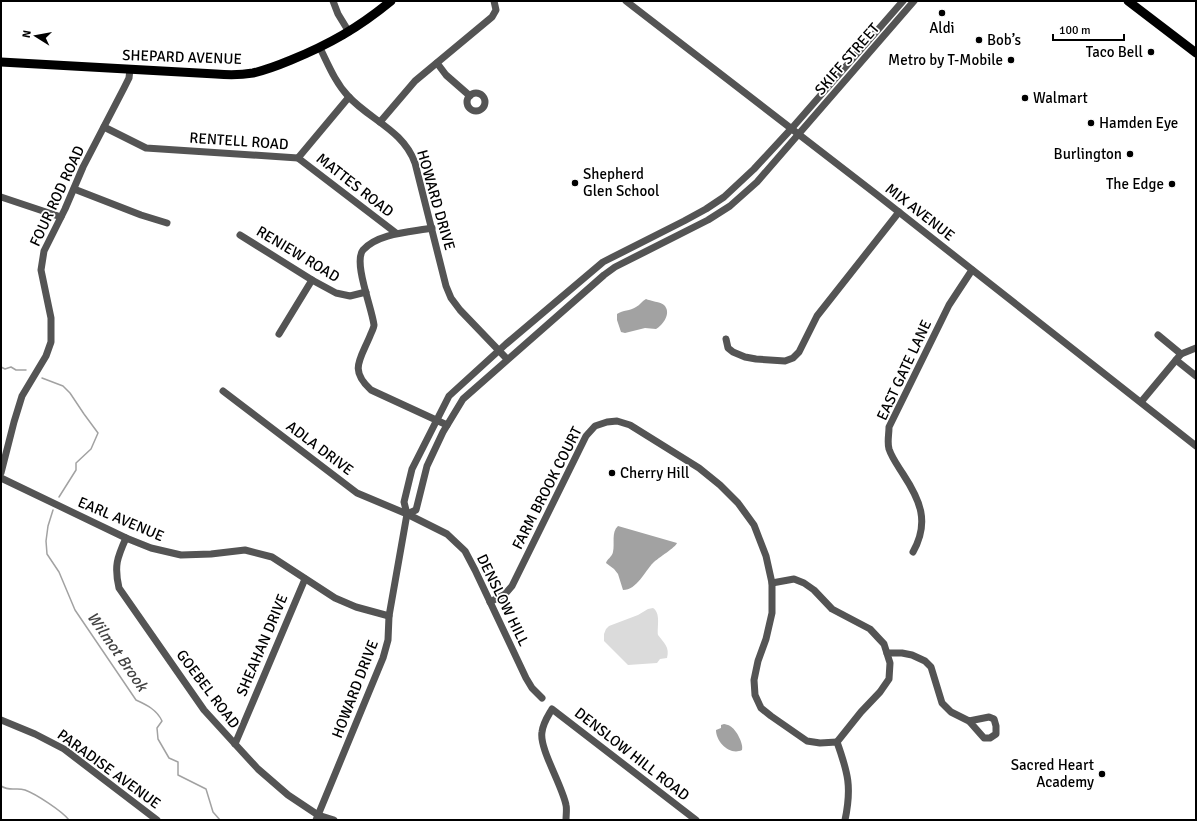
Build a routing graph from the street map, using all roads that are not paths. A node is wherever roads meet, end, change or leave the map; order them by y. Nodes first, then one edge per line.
1 (333, 1) edge
2 (391, 1) edge
3 (494, 1) edge
4 (626, 1) edge
5 (904, 1) edge
6 (914, 1) edge
7 (1128, 1) edge
8 (349, 32) junction
9 (320, 48) junction
10 (1196, 53) edge
11 (1, 62) edge
12 (437, 63) junction
13 (130, 70) junction
14 (470, 96) dead end
15 (349, 97) junction
16 (380, 122) junction
17 (104, 127) junction
18 (792, 128) junction
19 (798, 134) junction
20 (298, 158) junction
21 (736, 186) junction
22 (74, 189) junction
23 (745, 194) junction
24 (1, 197) edge
25 (899, 212) junction
26 (61, 217) junction
27 (167, 223) dead end
28 (432, 228) junction
29 (396, 233) junction
30 (240, 235) dead end
31 (652, 237) junction
32 (656, 247) junction
33 (610, 258) junction
34 (615, 268) junction
35 (972, 270) junction
36 (312, 280) junction
37 (366, 292) junction
38 (279, 334) dead end
39 (1158, 335) dead end
40 (726, 339) dead end
41 (1196, 348) edge
42 (498, 351) junction
43 (1178, 357) junction
44 (506, 359) junction
45 (1196, 376) edge
46 (223, 391) dead end
47 (1141, 402) junction
48 (436, 421) junction
49 (447, 425) junction
50 (1196, 446) edge
51 (1, 473) edge
52 (1, 478) edge
53 (407, 514) junction
54 (126, 538) junction
55 (913, 552) dead end
56 (305, 579) junction
57 (772, 582) junction
58 (490, 602) junction
59 (388, 616) junction
60 (887, 653) junction
61 (542, 698) dead end
62 (1, 720) edge
63 (969, 722) dead end
64 (837, 742) junction
65 (234, 744) junction
66 (317, 818) edge
67 (155, 819) edge
68 (334, 820) edge
69 (566, 820) edge
70 (696, 820) edge
71 (845, 820) edge

1 - 8 street
2 - 8 main road, SHEPARD AVENUE
3 - 12 street
4 - 18 street, MIX AVENUE
5 - 18 street, SKIFF STREET
6 - 19 street, SKIFF STREET
7 - 10 main road
8 - 9 main road, SHEPARD AVENUE
9 - 13 main road, SHEPARD AVENUE
9 - 15 street, HOWARD DRIVE
11 - 13 main road, SHEPARD AVENUE
12 - 14 street
12 - 16 street
13 - 17 street, FOUR ROD ROAD
15 - 16 street, HOWARD DRIVE
15 - 20 street, RENTELL ROAD
16 - 28 street, HOWARD DRIVE
17 - 20 street, RENTELL ROAD
17 - 22 street, FOUR ROD ROAD
18 - 19 street, MIX AVENUE
18 - 21 street, SKIFF STREET
19 - 23 street, SKIFF STREET
19 - 25 street, MIX AVENUE
20 - 29 street, MATTES ROAD
21 - 23 street
21 - 31 street, HOWARD DRIVE
22 - 26 street, FOUR ROD ROAD
22 - 27 street
23 - 32 street, HOWARD DRIVE
24 - 26 street
25 - 35 street, MIX AVENUE
25 - 40 street
26 - 51 street, FOUR ROD ROAD
28 - 29 street
28 - 42 street, HOWARD DRIVE
29 - 37 street
30 - 36 street, RENIEW ROAD
31 - 32 street
31 - 33 street, HOWARD DRIVE
32 - 34 street, HOWARD DRIVE
33 - 34 street
33 - 42 street, HOWARD DRIVE
34 - 44 street, HOWARD DRIVE
35 - 47 street, MIX AVENUE
35 - 55 street, EAST GATE LANE
36 - 37 street, RENIEW ROAD
36 - 38 street
37 - 48 street
39 - 43 street
41 - 43 street
42 - 44 street, HOWARD DRIVE
42 - 48 street, HOWARD DRIVE
43 - 45 street
43 - 47 street
44 - 49 street, HOWARD DRIVE
46 - 53 street, ADLA DRIVE
47 - 50 street, MIX AVENUE
48 - 49 street
48 - 53 street, HOWARD DRIVE
49 - 53 street, HOWARD DRIVE
52 - 54 street, EARL AVENUE
53 - 58 street, DENSLOW HILL
53 - 59 street, HOWARD DRIVE
54 - 56 street, EARL AVENUE
54 - 65 street, GOEBEL ROAD
56 - 59 street, EARL AVENUE
56 - 65 street, SHEAHAN DRIVE
57 - 58 street, FARM BROOK COURT
57 - 60 street
57 - 64 street, FARM BROOK COURT
58 - 61 street, DENSLOW HILL
59 - 66 street, HOWARD DRIVE
60 - 63 street
60 - 64 street
62 - 67 street, PARADISE AVENUE
64 - 71 street
65 - 66 street, GOEBEL ROAD
66 - 68 street, GOEBEL ROAD
69 - 70 street, DENSLOW HILL ROAD

